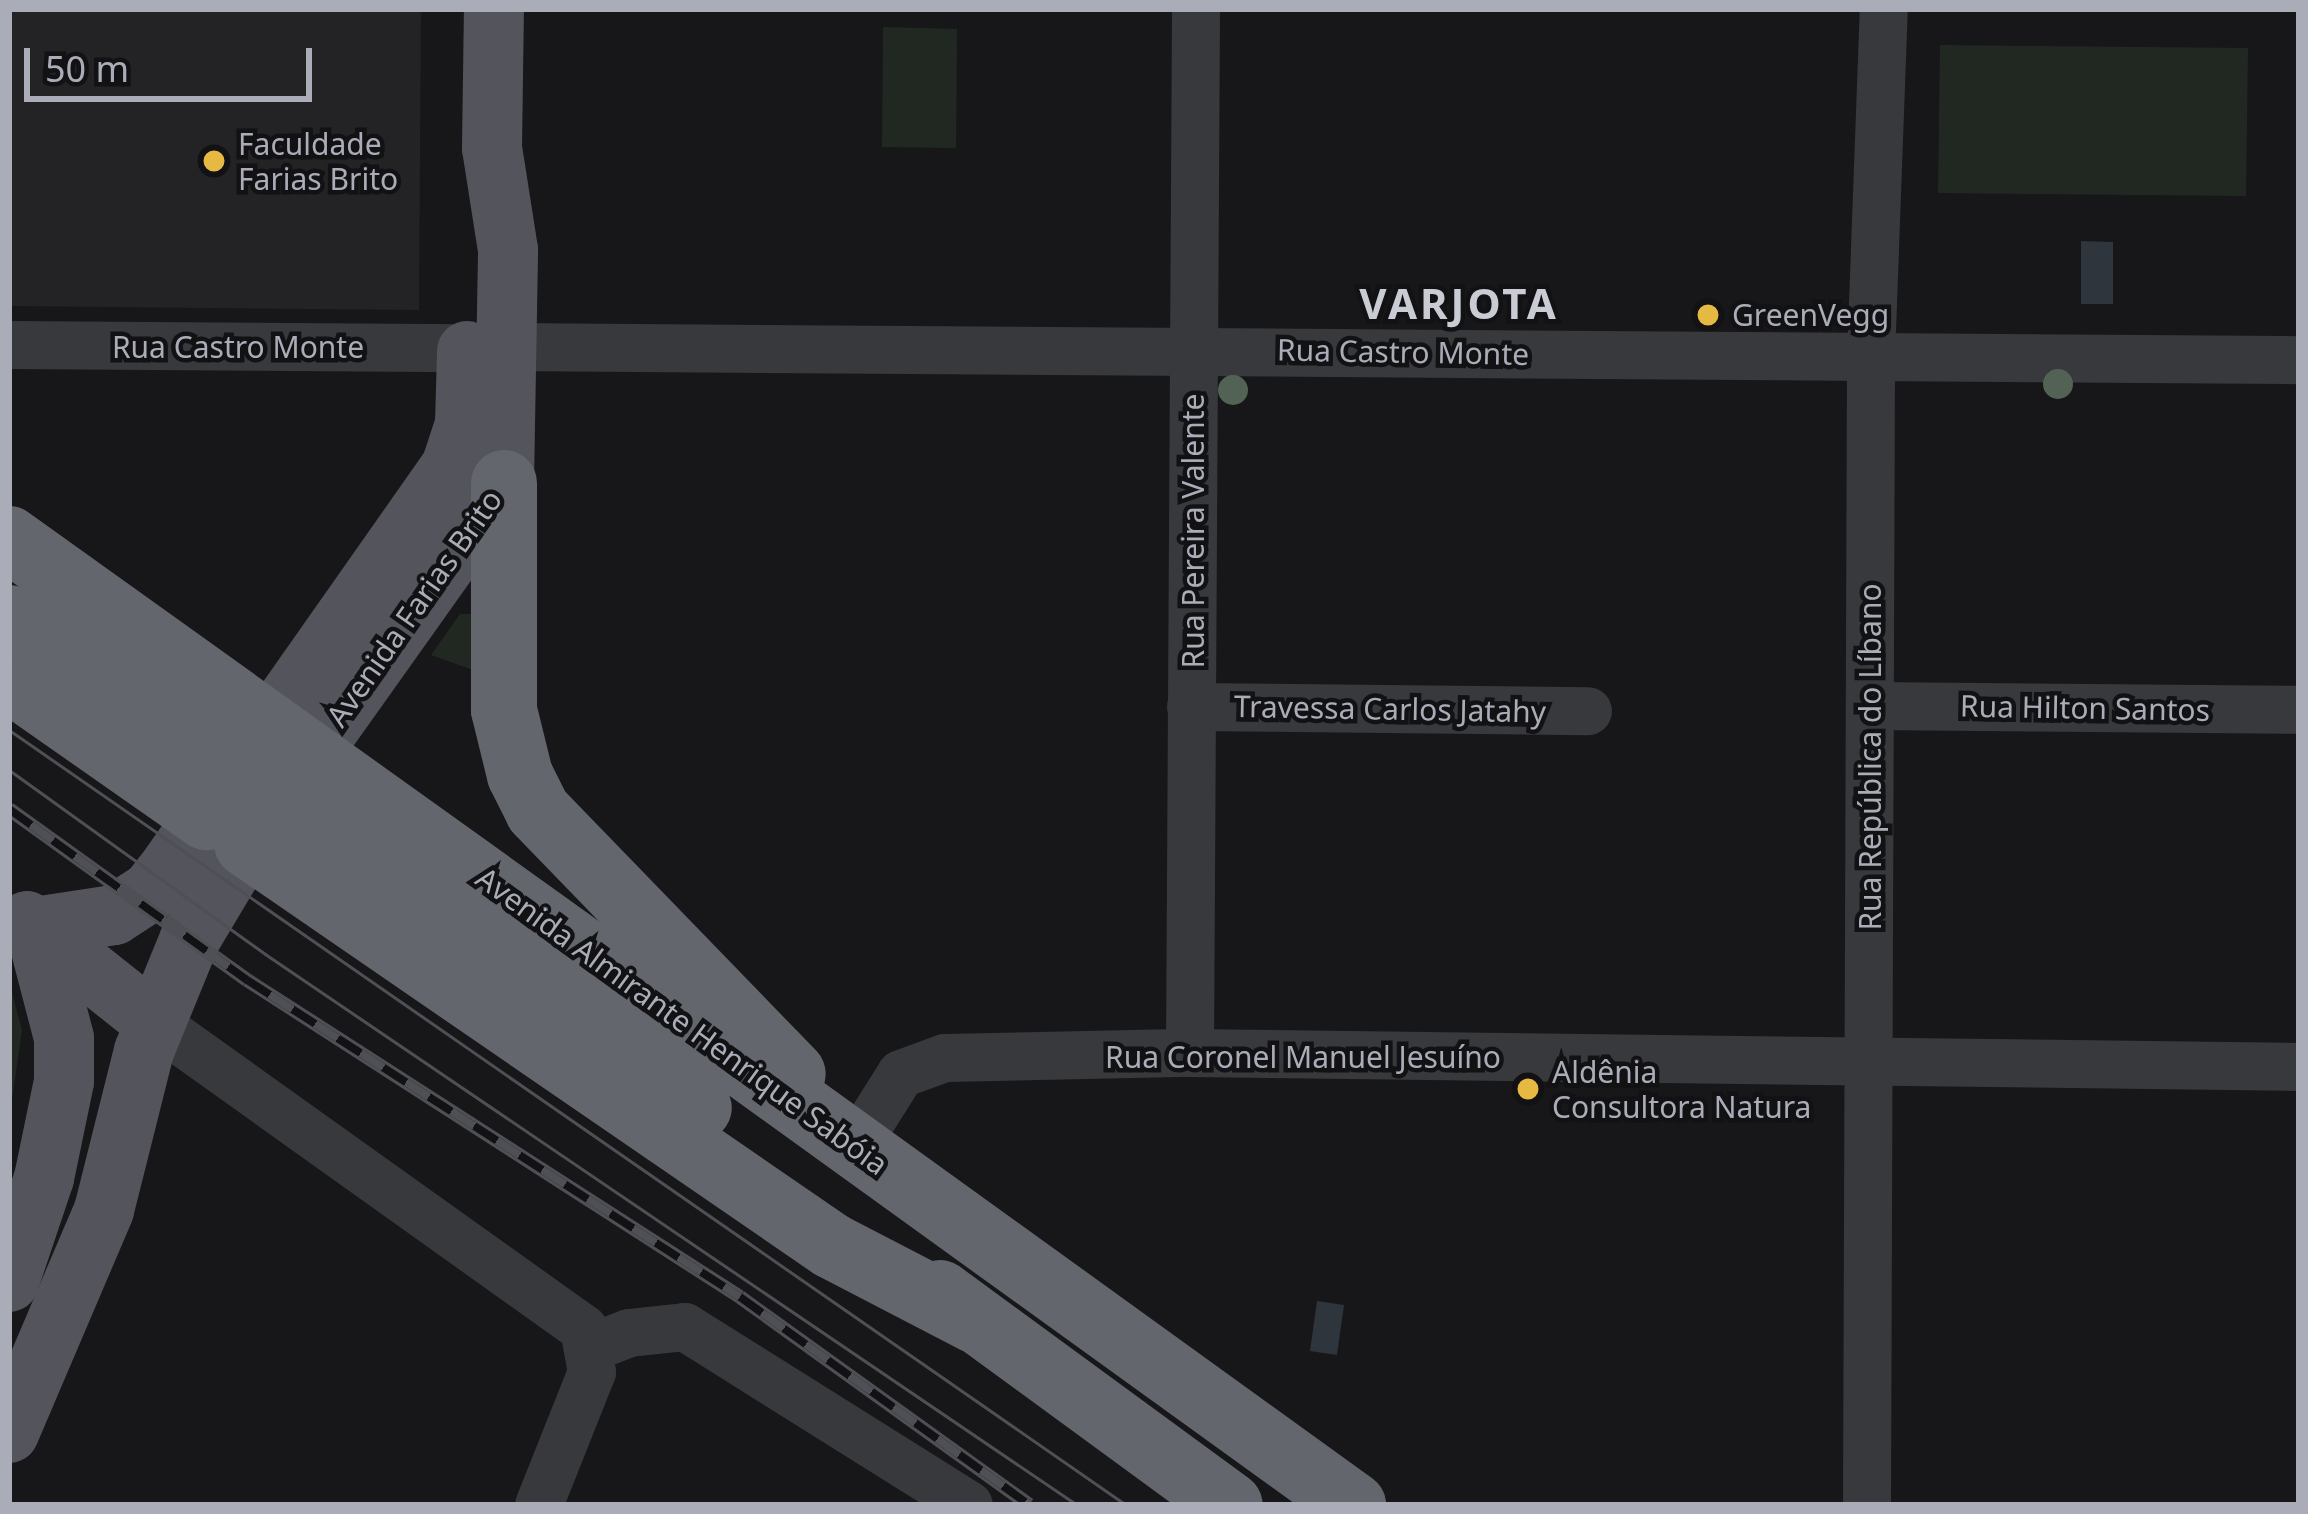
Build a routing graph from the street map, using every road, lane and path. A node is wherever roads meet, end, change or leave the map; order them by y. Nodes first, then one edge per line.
1 (494, 9) edge
2 (1196, 9) edge
3 (1884, 9) edge
4 (9, 345) edge
5 (487, 348) junction
6 (1194, 349) junction
7 (1871, 358) junction
8 (2299, 360) edge
9 (504, 484) junction
10 (9, 539) edge
11 (9, 618) edge
12 (9, 679) edge
13 (1870, 706) junction
14 (1192, 707) junction
15 (2299, 710) edge
16 (1588, 711) dead end
17 (226, 831) junction
18 (22, 917) edge
19 (154, 1022) junction
20 (1190, 1053) junction
21 (1869, 1064) junction
22 (2299, 1067) edge
23 (716, 1083) junction
24 (843, 1136) junction
25 (9, 1282) edge
26 (975, 1320) junction
27 (593, 1347) junction
28 (9, 1433) edge
29 (539, 1505) edge
30 (969, 1505) edge
31 (1230, 1505) edge
32 (1353, 1505) edge
33 (1867, 1505) edge

1 - 5 main road, Avenida Farias Brito
2 - 6 street, Rua Pereira Valente
3 - 7 street, Rua República do Líbano
4 - 5 street, Rua Castro Monte
5 - 6 street, Rua Castro Monte
5 - 9 main road, Avenida Farias Brito
5 - 17 main road, Avenida Farias Brito
6 - 7 street, Rua Castro Monte
6 - 14 street, Rua Pereira Valente
7 - 8 street, Rua Castro Monte
7 - 13 street, Rua República do Líbano
9 - 17 main road, Avenida Farias Brito
9 - 24 highway
10 - 23 highway, Avenida Almirante Henrique Sabóia, bridge
11 - 23 highway, Avenida Almirante Henrique Sabóia, bridge
12 - 17 highway
13 - 15 street, Rua Hilton Santos
13 - 21 street, Rua República do Líbano
14 - 16 street, Travessa Carlos Jatahy
14 - 20 street, Rua Pereira Valente
17 - 18 main road, Avenida Farias Brito
17 - 19 main road, Avenida Farias Brito
17 - 26 highway
18 - 19 main road
18 - 25 main road
19 - 27 street
19 - 28 main road, Avenida Farias Brito
20 - 21 street, Rua Coronel Manuel Jesuíno
20 - 24 street, Rua Coronel Manuel Jesuíno
21 - 22 street, Rua Coronel Manuel Jesuíno
21 - 33 street, Rua República do Líbano
23 - 24 highway, Avenida Almirante Henrique Sabóia
23 - 26 highway, Avenida Almirante Henrique Sabóia
24 - 32 highway, Avenida Almirante Henrique Sabóia
26 - 31 highway, Avenida Almirante Henrique Sabóia
27 - 29 street
27 - 30 street

